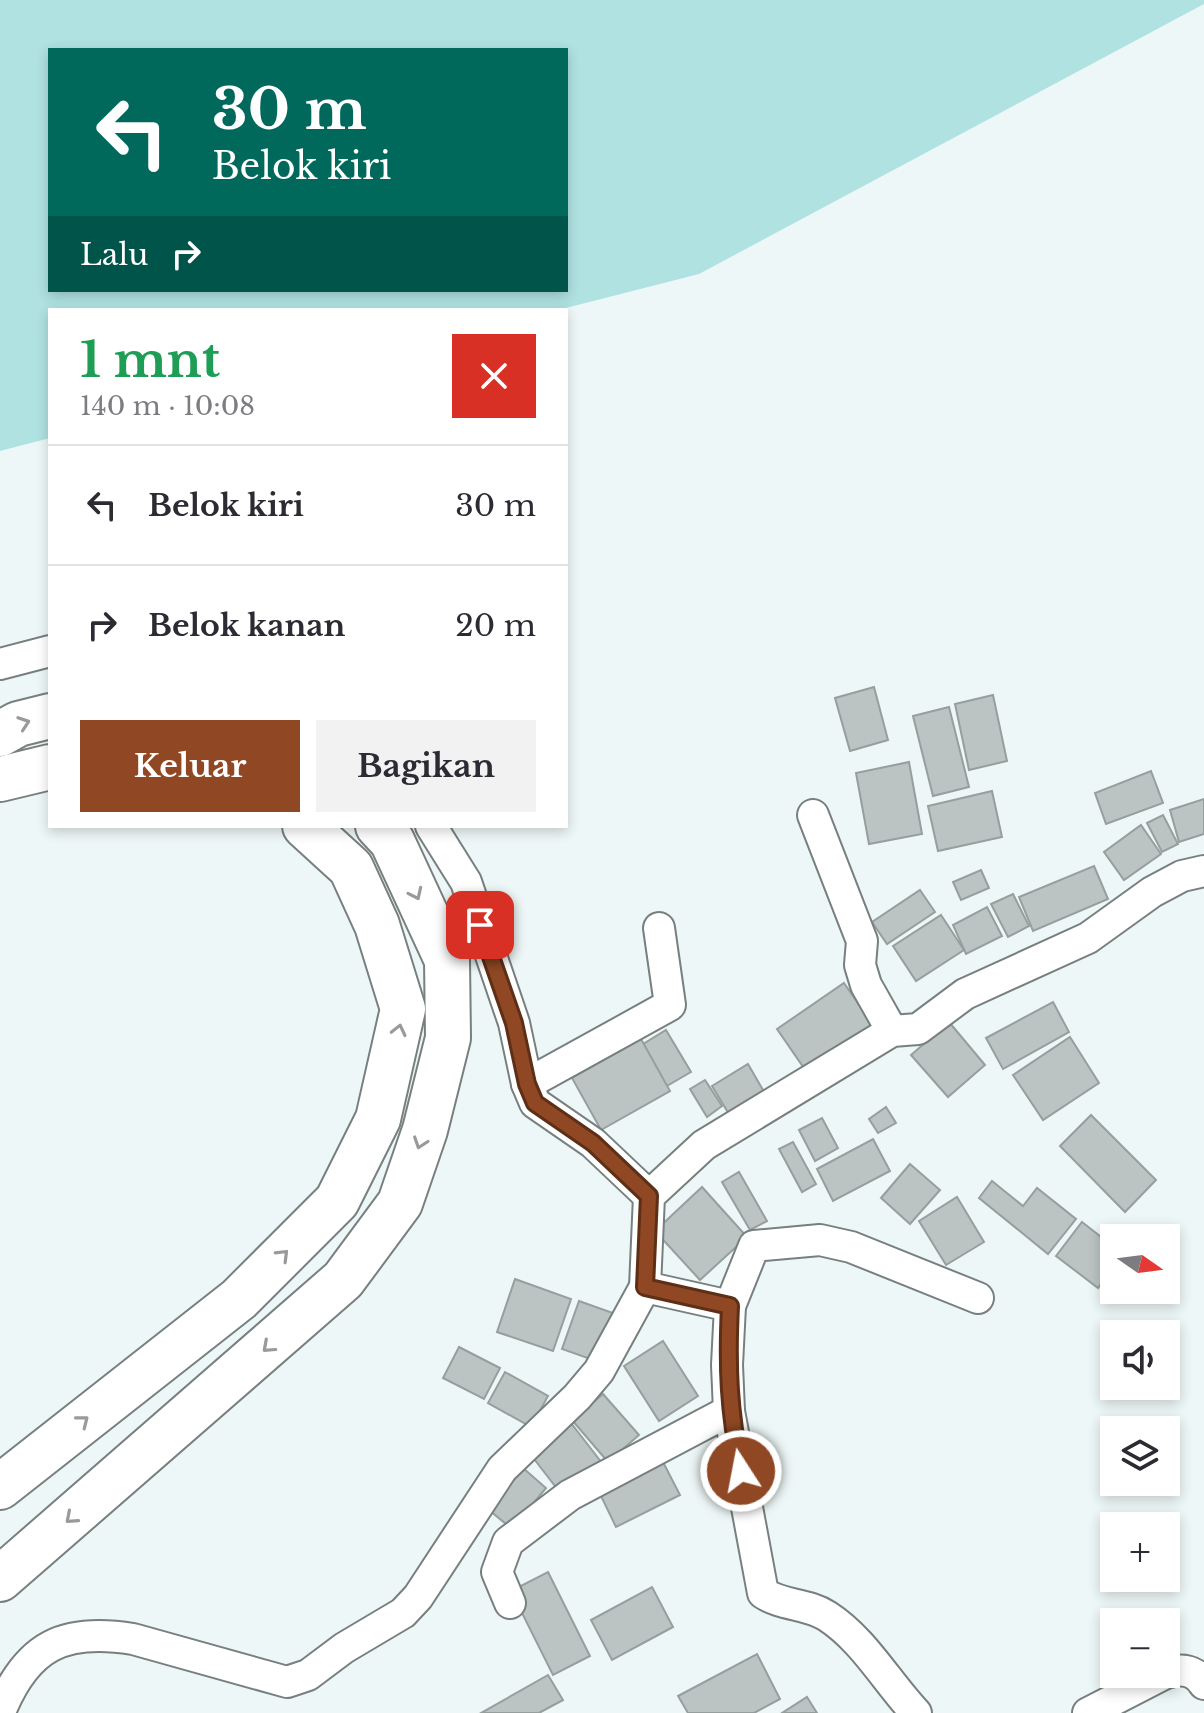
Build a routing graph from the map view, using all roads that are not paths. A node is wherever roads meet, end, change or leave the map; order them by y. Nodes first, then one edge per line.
1 (48, 652) edge
2 (0, 664) edge
3 (48, 716) edge
4 (0, 734) edge
5 (48, 767) edge
6 (0, 779) edge
7 (813, 815) dead end
8 (307, 828) edge
9 (380, 828) edge
10 (432, 828) edge
11 (1204, 871) edge
12 (659, 928) dead end
13 (892, 1031) junction
14 (527, 1084) junction
15 (649, 1196) junction
16 (645, 1287) junction
17 (978, 1298) dead end
18 (730, 1306) junction
19 (729, 1411) junction
20 (0, 1487) edge
21 (0, 1579) edge
22 (510, 1603) dead end
23 (1180, 1670) edge
24 (1204, 1684) edge
25 (1137, 1688) edge
26 (0, 1712) edge
27 (916, 1713) edge
28 (1088, 1713) edge

1 - 2 street
4 -> 3 highway
5 - 6 highway
7 - 13 street
20 -> 8 highway
9 -> 21 highway
10 - 14 street
11 - 13 street
12 - 14 street
13 - 15 street
14 - 15 street
15 - 16 street
16 - 18 street
16 - 26 street
17 - 18 street
18 - 19 street
19 - 22 street
19 - 27 street
23 - 24 street
25 - 28 street

